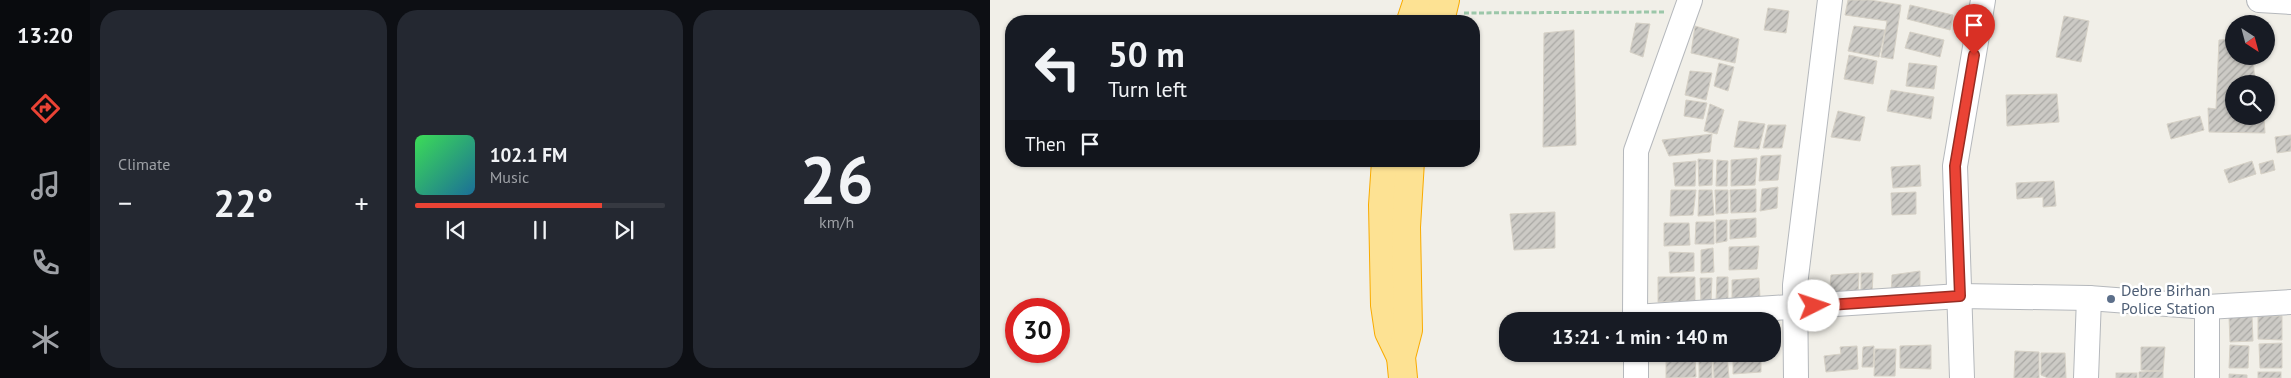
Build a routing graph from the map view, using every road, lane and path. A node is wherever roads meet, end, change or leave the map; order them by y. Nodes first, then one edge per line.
1 (1418, 0) edge
2 (1830, 0) edge
3 (1983, 0) edge
4 (2259, 0) edge
5 (2291, 2) edge
6 (1688, 6) edge
7 (1442, 11) edge
8 (1414, 15) edge
9 (1386, 167) edge
10 (1410, 167) edge
11 (1960, 296) junction
12 (2089, 298) junction
13 (2291, 302) edge
14 (1796, 307) junction
15 (2207, 307) junction
16 (1635, 312) edge
17 (1729, 312) edge
18 (1636, 362) edge
19 (1402, 367) edge
20 (1636, 378) edge
21 (1796, 378) edge
22 (1962, 378) edge
23 (2086, 378) edge
24 (2207, 378) edge

1 - 8 highway
2 - 14 street
3 - 11 street
4 - 5 street
6 - 7 path
6 - 16 street
9 - 19 highway
10 - 19 highway
11 - 12 street
11 - 14 street
11 - 22 street
12 - 15 street
12 - 23 street
13 - 15 street
14 - 17 street
14 - 21 street
15 - 24 street
18 - 20 street

